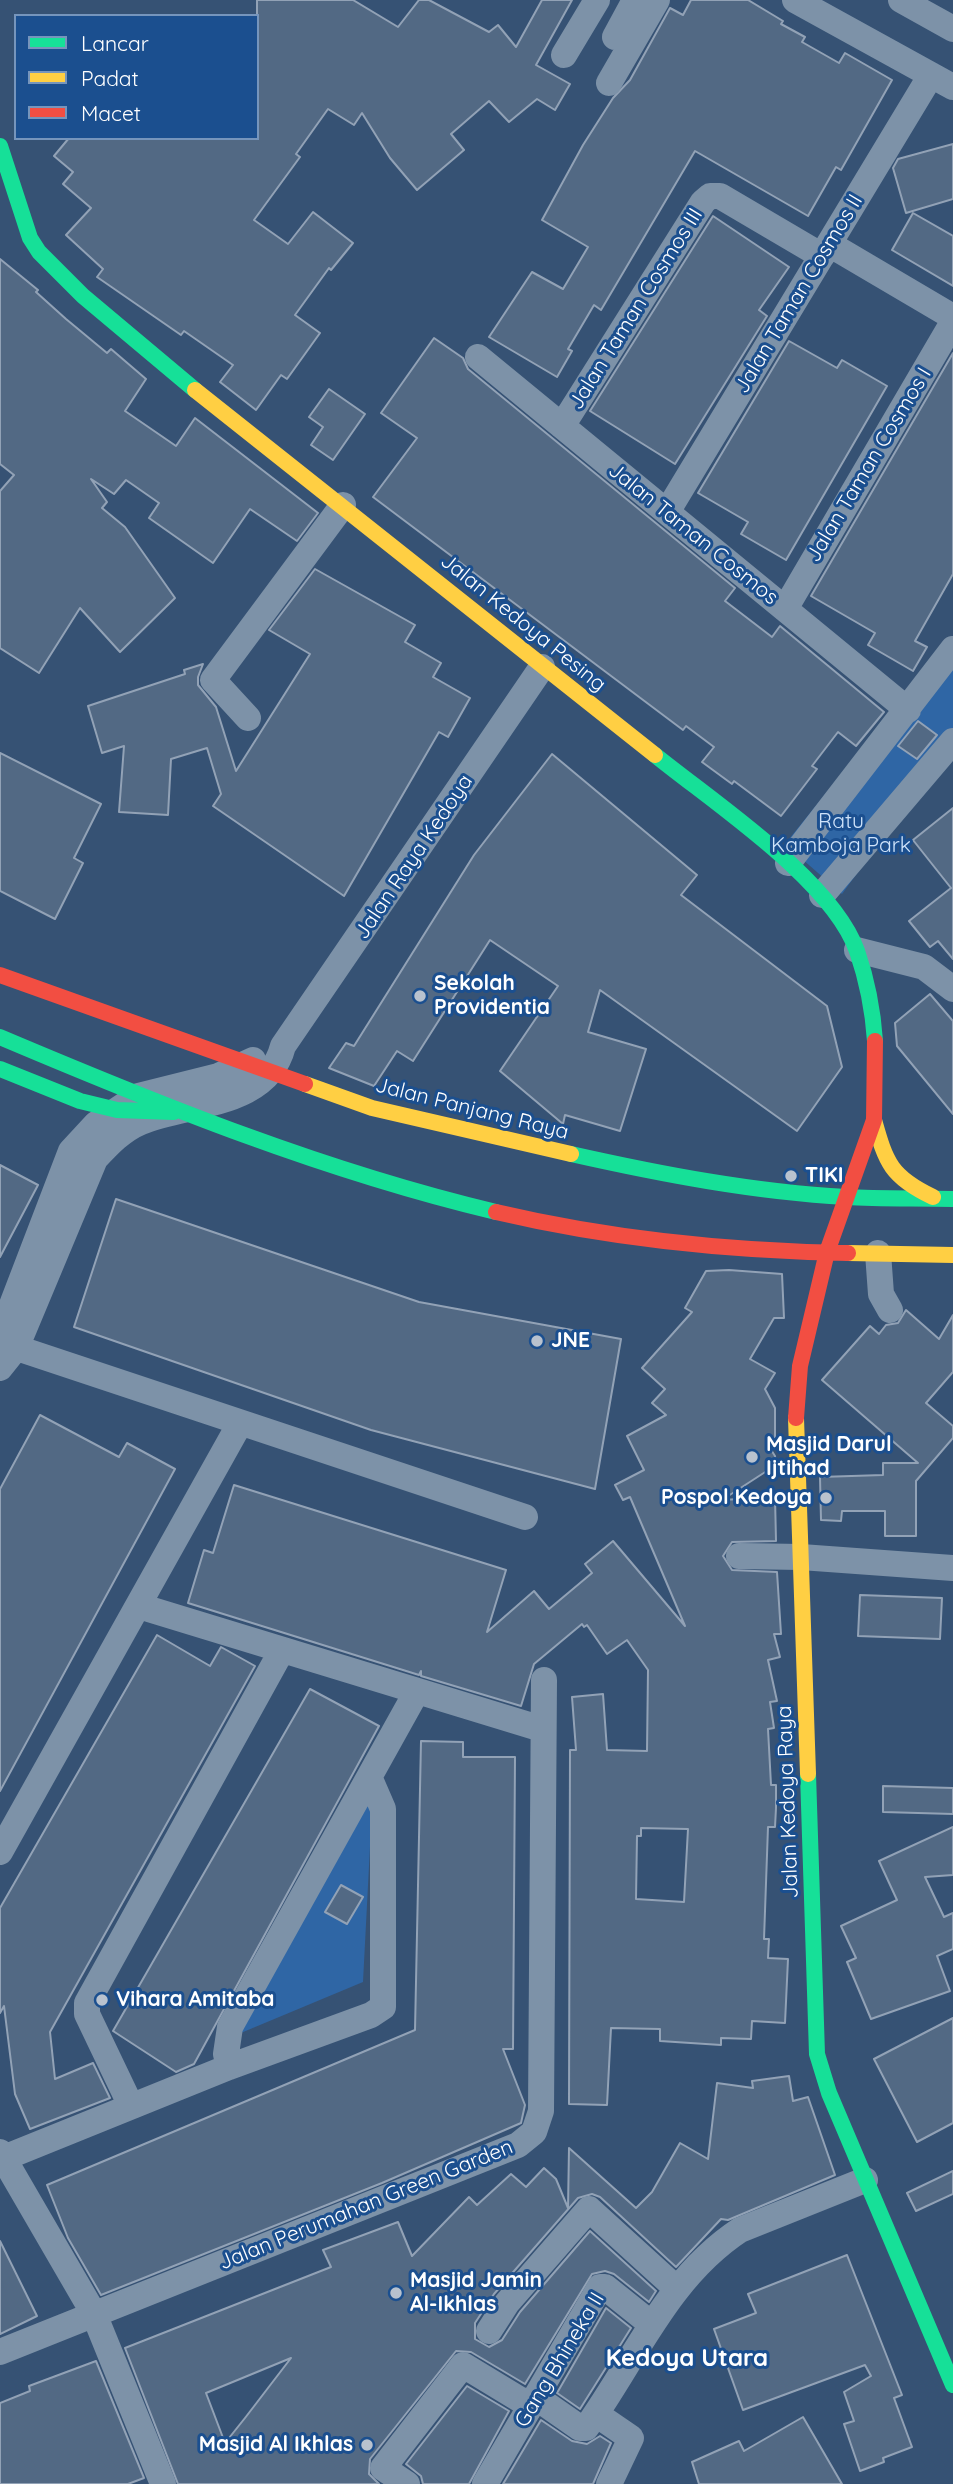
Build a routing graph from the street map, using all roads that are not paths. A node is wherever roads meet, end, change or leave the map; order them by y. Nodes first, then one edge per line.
1 (597, 0) edge
2 (635, 0) edge
3 (657, 0) edge
4 (795, 0) edge
5 (901, 0) edge
6 (953, 29) edge
7 (564, 55) dead end
8 (942, 81) edge
9 (0, 146) edge
10 (826, 250) junction
11 (953, 319) edge
12 (478, 357) dead end
13 (562, 425) junction
14 (344, 505) junction
15 (667, 512) junction
16 (785, 609) junction
17 (953, 649) edge
18 (542, 667) junction
19 (908, 710) junction
20 (248, 718) dead end
21 (953, 741) edge
22 (788, 863) junction
23 (822, 895) junction
24 (857, 950) junction
25 (0, 975) edge
26 (953, 989) edge
27 (0, 1037) edge
28 (259, 1068) junction
29 (0, 1069) edge
30 (127, 1103) junction
31 (176, 1112) junction
32 (874, 1120) junction
33 (853, 1176) junction
34 (810, 1194) junction
35 (845, 1197) junction
36 (935, 1198) junction
37 (953, 1199) edge
38 (827, 1252) junction
39 (878, 1253) junction
40 (953, 1255) edge
41 (890, 1310) dead end
42 (4, 1348) edge
43 (239, 1425) junction
44 (525, 1517) dead end
45 (739, 1556) dead end
46 (801, 1557) junction
47 (953, 1568) edge
48 (139, 1606) junction
49 (282, 1650) junction
50 (544, 1680) dead end
51 (417, 1691) junction
52 (542, 1729) junction
53 (370, 1779) junction
54 (0, 1852) edge
55 (229, 2067) junction
56 (131, 2106) junction
57 (2, 2155) edge
58 (865, 2180) junction
59 (677, 2289) junction
60 (94, 2314) junction
61 (650, 2323) junction
62 (489, 2331) dead end
63 (0, 2352) edge
64 (953, 2385) edge
65 (537, 2398) junction
66 (591, 2421) junction
67 (376, 2476) edge
68 (163, 2484) edge
69 (407, 2484) edge
70 (485, 2484) edge
71 (609, 2484) edge

1 - 7 street
2 - 3 street
4 - 8 street
5 - 6 street
8 - 10 street, Jalan Taman Cosmos II
9 - 14 street, Jalan Kedoya Pesing
10 - 11 street, Jalan Taman Cosmos I
10 - 13 street, Jalan Taman Cosmos III
10 - 15 street, Jalan Taman Cosmos II
11 - 16 street, Jalan Taman Cosmos I
12 - 13 street, Jalan Taman Cosmos
13 - 15 street, Jalan Taman Cosmos
14 - 18 street, Jalan Kedoya Pesing
14 - 20 street
15 - 16 street, Jalan Taman Cosmos
16 - 19 street, Jalan Taman Cosmos
17 - 19 street
18 - 22 street, Jalan Kedoya Pesing
18 - 28 street, Jalan Raya Kedoya
19 - 22 street
21 - 23 street
22 - 23 street, Jalan Kedoya Pesing
23 - 24 street, Jalan Kedoya Pesing
24 - 26 street
24 - 32 street, Jalan Kedoya Pesing
25 - 28 street, Jalan Panjang Raya
27 - 30 street
28 - 30 street
28 - 31 street
28 - 34 street, Jalan Panjang Raya
29 - 30 street
30 - 31 street
30 - 31 street
30 - 42 street
31 - 38 street
31 - 42 street
32 - 33 street, Jalan Kedoya Pesing
32 - 36 street
33 - 34 street
33 - 35 street, Jalan Kedoya Pesing
34 - 35 street, Jalan Panjang Raya
35 - 36 street, Jalan Panjang Raya
35 - 38 street, Jalan Kedoya Raya
36 - 37 street, Jalan Panjang Raya
38 - 39 street
38 - 46 street, Jalan Kedoya Raya
39 - 40 street
39 - 41 street
42 - 43 street
43 - 44 street
43 - 48 street
45 - 46 street
46 - 47 street
46 - 58 street, Jalan Kedoya Raya
48 - 49 street
48 - 54 street
49 - 51 street
49 - 56 street
50 - 52 street, Jalan Perumahan Green Garden
51 - 52 street
51 - 53 street
52 - 60 street, Jalan Perumahan Green Garden
53 - 55 street
53 - 55 street
55 - 56 street
56 - 57 street
57 - 60 street
58 - 59 street
58 - 64 street, Jalan Kedoya Raya
59 - 61 street
59 - 62 street
60 - 63 street, Jalan Perumahan Green Garden
60 - 68 street
61 - 65 street, Gang Bhineka II
61 - 66 street
65 - 66 street
65 - 67 street
65 - 70 street, Gang Bhineka II
66 - 71 street
67 - 69 street

